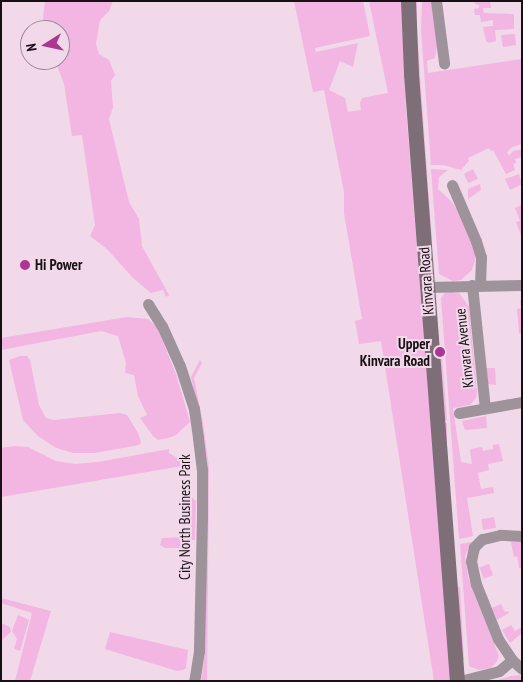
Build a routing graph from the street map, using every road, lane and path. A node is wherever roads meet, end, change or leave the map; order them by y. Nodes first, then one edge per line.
1 (408, 1) edge
2 (436, 1) edge
3 (444, 63) dead end
4 (452, 185) dead end
5 (476, 285) junction
6 (522, 285) edge
7 (427, 287) junction
8 (148, 304) dead end
9 (522, 402) edge
10 (485, 408) junction
11 (459, 413) dead end
12 (522, 536) edge
13 (512, 660) junction
14 (522, 669) edge
15 (194, 681) edge
16 (459, 681) edge

1 - 7 street, Kinvara Road
2 - 3 street
4 - 5 street, Kinvara Avenue
5 - 6 street, Kinvara Avenue
5 - 7 street, Kinvara Avenue
5 - 10 street, Kinvara Avenue
7 - 16 street, Kinvara Road
8 - 15 street, City North Business Park
9 - 10 street, Kinvara Avenue
10 - 11 street, Kinvara Avenue
12 - 13 street
13 - 14 street
13 - 16 street

